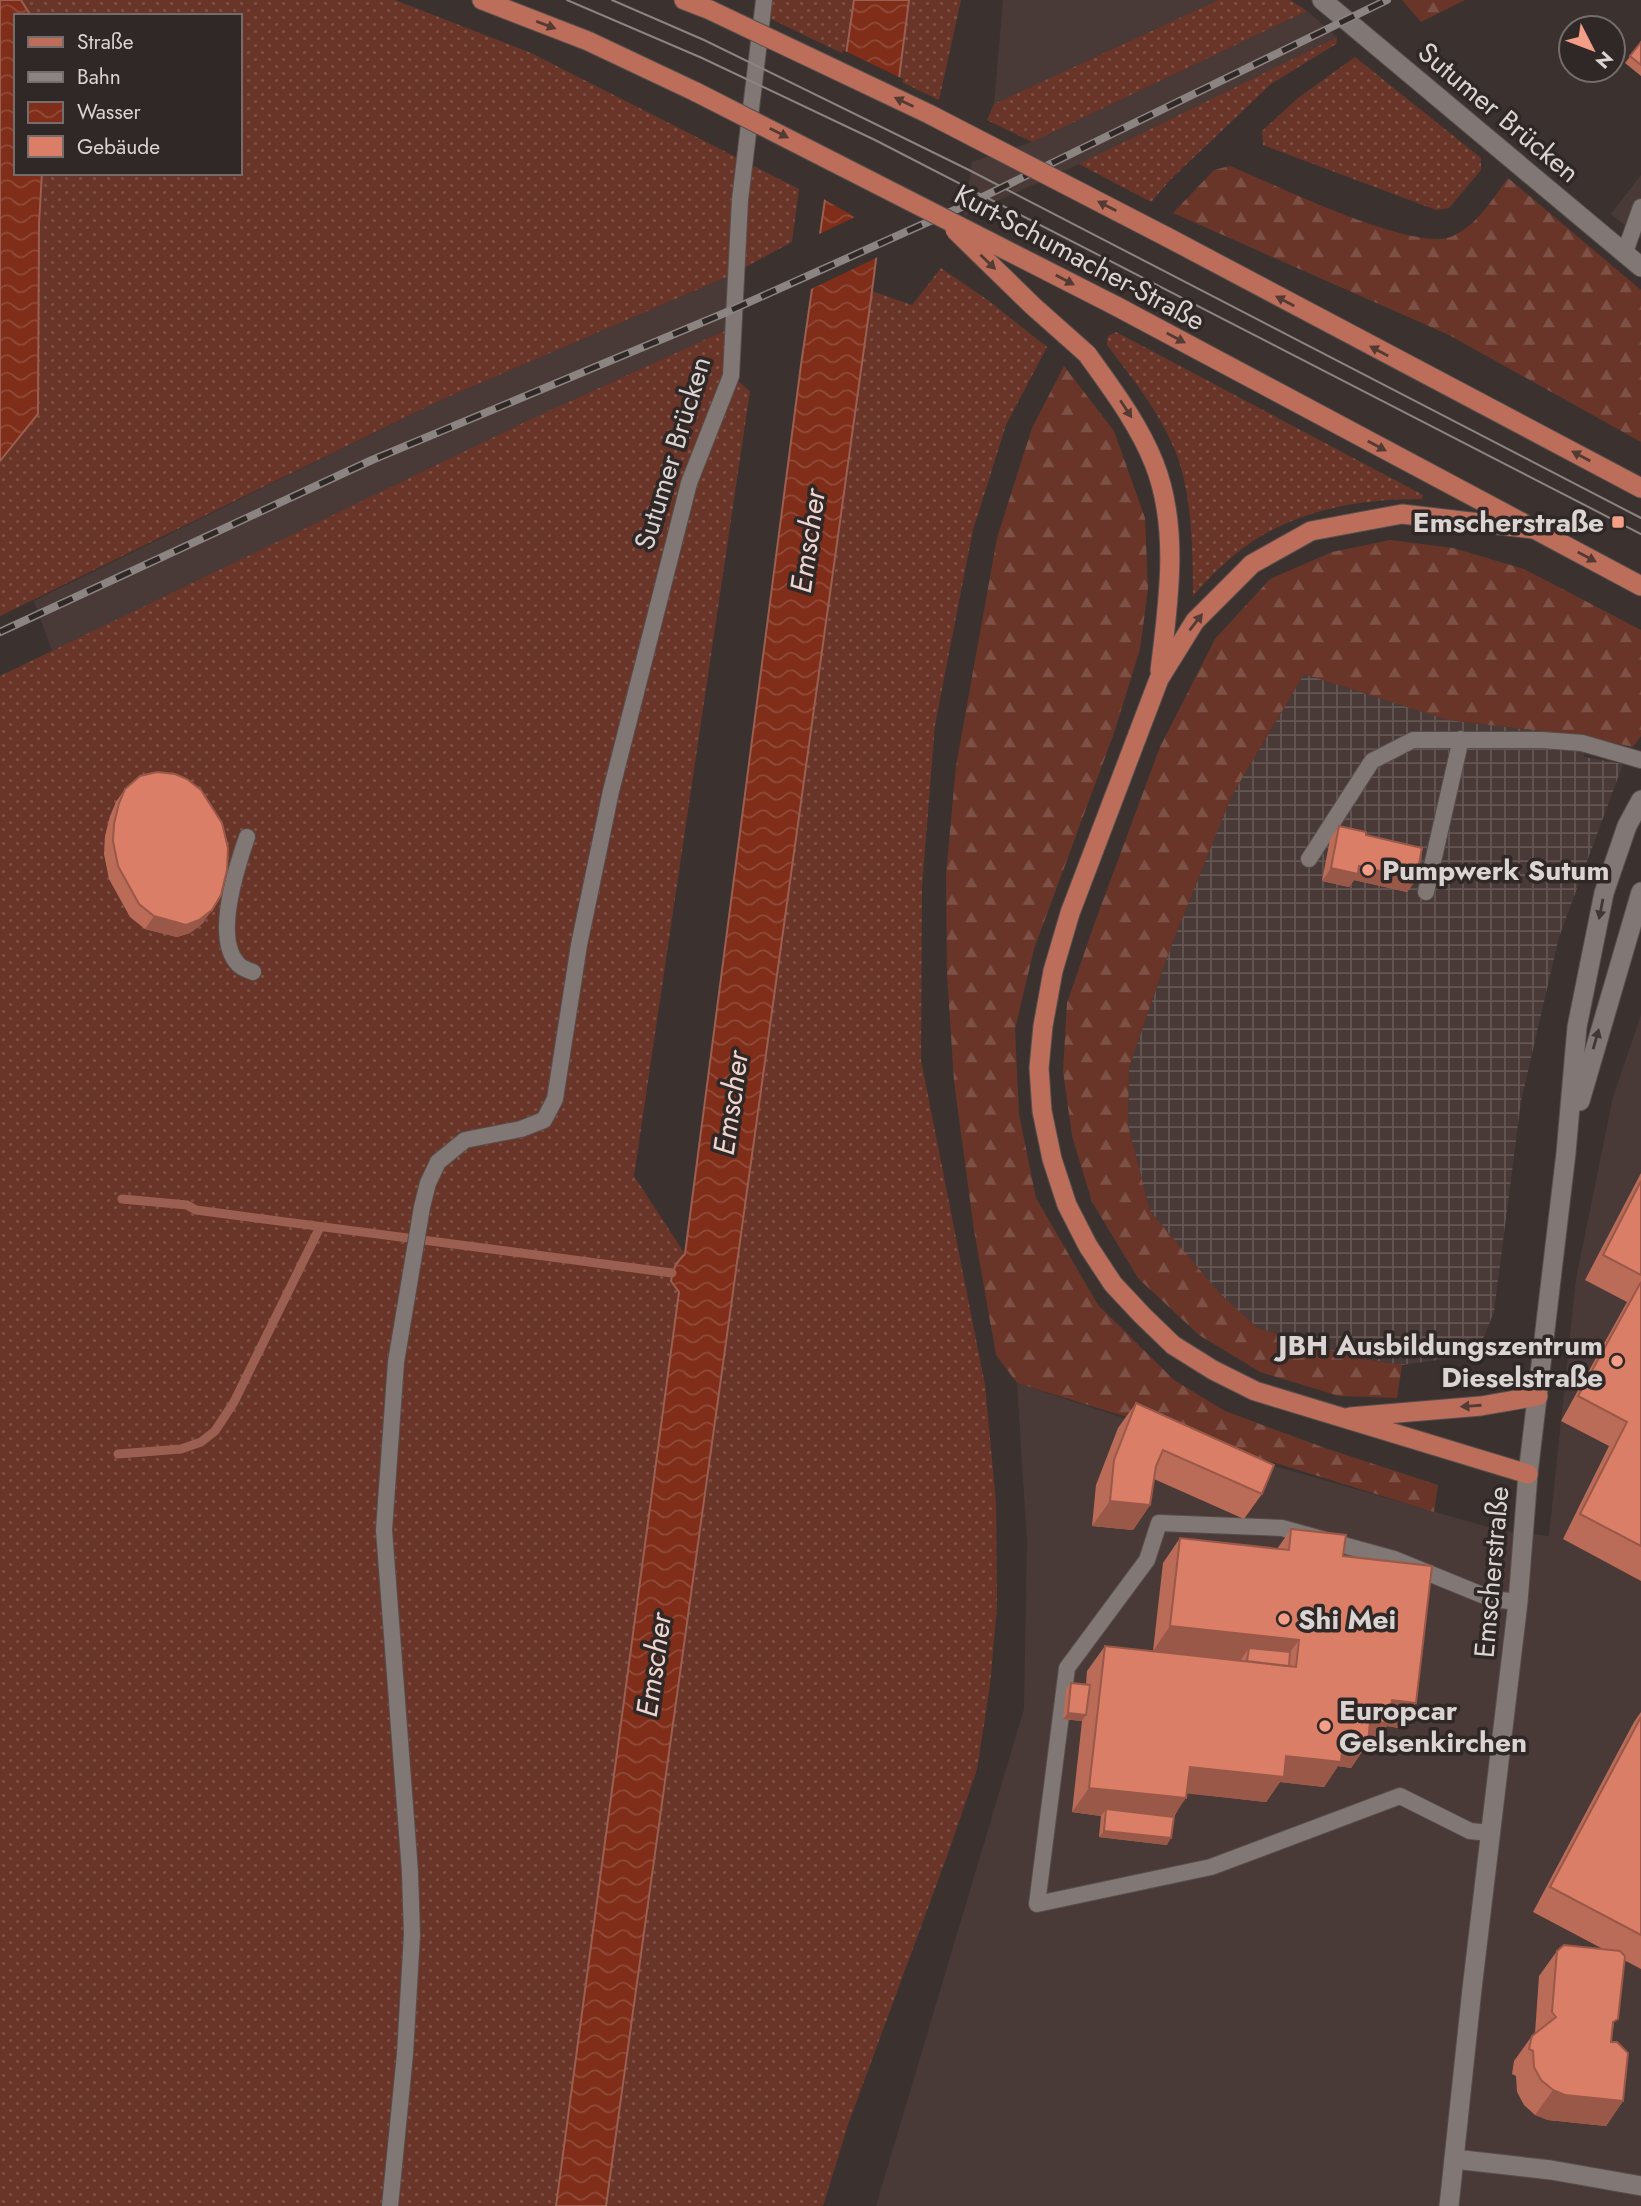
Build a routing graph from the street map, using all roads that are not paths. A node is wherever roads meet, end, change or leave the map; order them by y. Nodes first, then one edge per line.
1 (482, 0) edge
2 (684, 0) edge
3 (764, 0) edge
4 (1322, 0) edge
5 (1641, 207) edge
6 (939, 214) junction
7 (1625, 252) junction
8 (1641, 267) edge
9 (1641, 488) edge
10 (1533, 529) junction
11 (1641, 586) edge
12 (1159, 679) junction
13 (1461, 739) junction
14 (1641, 760) edge
15 (1641, 800) edge
16 (247, 837) dead end
17 (1309, 859) dead end
18 (1426, 892) dead end
19 (1641, 892) edge
20 (253, 972) dead end
21 (1566, 1153) junction
22 (1538, 1396) junction
23 (1342, 1418) junction
24 (1528, 1474) junction
25 (1518, 1602) junction
26 (1490, 1833) junction
27 (1454, 2159) junction
28 (1641, 2186) edge
29 (390, 2206) edge
30 (1449, 2206) edge

1 -> 6 main road, Kurt-Schumacher-Straße, bridge
9 -> 2 main road, Kurt-Schumacher-Straße, bridge
3 - 29 lane, Sutumer Brücken
4 - 7 street, Sutumer Brücken
5 - 7 lane
6 -> 10 main road, Kurt-Schumacher-Straße, bridge
6 -> 12 main road, bridge
7 - 8 street, Sutumer Brücken
10 -> 11 main road, Kurt-Schumacher-Straße
12 -> 10 main road
12 - 23 main road
13 - 14 lane
13 - 17 lane
13 - 18 lane
15 -> 21 street, Emscherstraße
16 - 20 lane
21 -> 19 street, Emscherstraße
21 - 22 street, Emscherstraße
22 -> 23 main road
22 - 24 street, Emscherstraße
23 - 24 main road
24 - 25 street, Emscherstraße
25 - 26 street, Emscherstraße
25 - 26 lane
26 - 27 street, Emscherstraße
27 - 28 street
27 - 30 street, Emscherstraße

